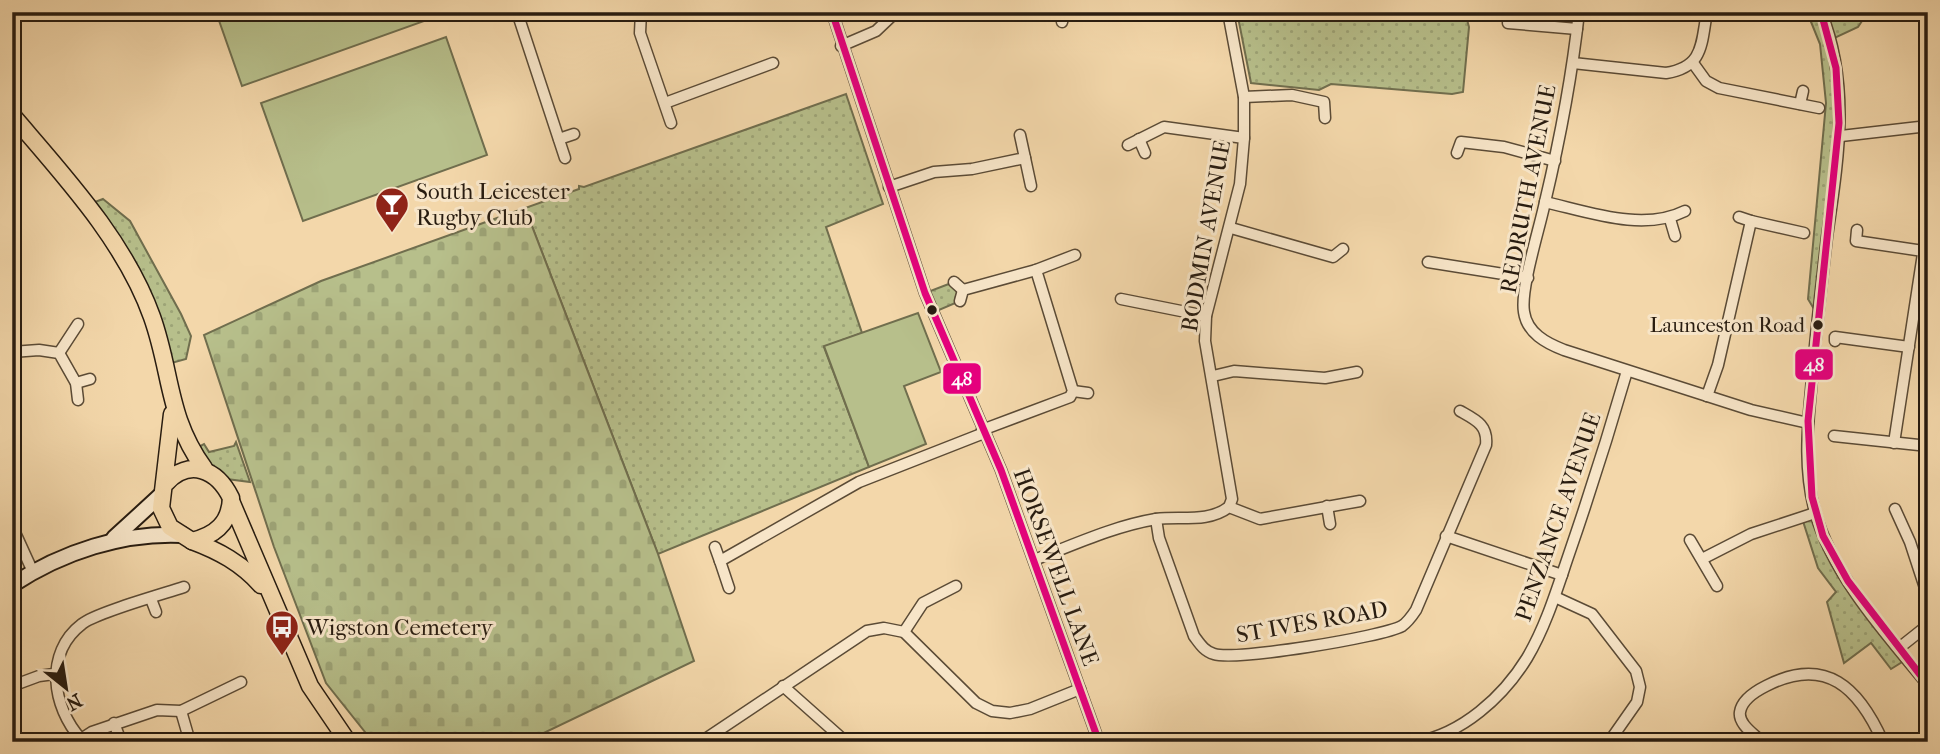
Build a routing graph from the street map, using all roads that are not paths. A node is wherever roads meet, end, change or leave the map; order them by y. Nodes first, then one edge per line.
1 (517, 12) edge
2 (641, 12) edge
3 (832, 12) edge
4 (896, 12) edge
5 (1227, 12) edge
6 (1579, 12) edge
7 (1707, 12) edge
8 (1821, 12) edge
9 (1508, 23) dead end
10 (1577, 29) junction
11 (841, 46) junction
12 (773, 63) dead end
13 (1573, 63) junction
14 (1693, 63) junction
15 (1803, 91) dead end
16 (1244, 97) junction
17 (665, 103) junction
18 (1800, 104) junction
19 (1819, 108) dead end
20 (12, 115) edge
21 (1325, 118) dead end
22 (671, 123) dead end
23 (1928, 126) edge
24 (574, 134) dead end
25 (1020, 135) dead end
26 (1841, 136) junction
27 (1244, 138) junction
28 (559, 139) junction
29 (1139, 139) junction
30 (1128, 145) dead end
31 (1146, 153) dead end
32 (1457, 153) dead end
33 (565, 158) dead end
34 (1025, 159) junction
35 (1555, 161) junction
36 (1031, 186) dead end
37 (889, 187) junction
38 (1545, 202) junction
39 (1685, 211) dead end
40 (1739, 217) dead end
41 (1670, 219) junction
42 (1751, 220) junction
43 (1928, 221) edge
44 (1231, 228) junction
45 (1857, 230) dead end
46 (1804, 233) dead end
47 (1675, 236) dead end
48 (1343, 248) dead end
49 (1923, 251) junction
50 (1075, 255) dead end
51 (1428, 262) dead end
52 (1036, 270) junction
53 (1528, 278) junction
54 (954, 282) dead end
55 (1121, 299) dead end
56 (1206, 316) junction
57 (78, 324) dead end
58 (1836, 335) dead end
59 (1909, 347) junction
60 (12, 352) edge
61 (59, 353) junction
62 (1626, 371) junction
63 (1357, 372) dead end
64 (1213, 376) junction
65 (90, 379) dead end
66 (76, 383) junction
67 (1073, 391) junction
68 (1088, 393) dead end
69 (1707, 396) junction
70 (78, 400) dead end
71 (173, 407) junction
72 (1460, 411) dead end
73 (1808, 423) junction
74 (983, 431) junction
75 (1834, 436) dead end
76 (1894, 443) junction
77 (1928, 446) edge
78 (204, 468) junction
79 (164, 488) junction
80 (231, 501) junction
81 (1360, 501) dead end
82 (1327, 506) junction
83 (1229, 507) junction
84 (1895, 509) dead end
85 (1815, 513) junction
86 (1156, 519) junction
87 (1330, 524) dead end
88 (12, 526) edge
89 (1446, 536) junction
90 (187, 538) junction
91 (113, 539) junction
92 (1690, 540) dead end
93 (715, 547) dead end
94 (1702, 559) junction
95 (1034, 560) junction
96 (720, 561) junction
97 (33, 572) junction
98 (1562, 575) junction
99 (12, 585) edge
100 (956, 586) dead end
101 (1717, 586) dead end
102 (184, 587) dead end
103 (729, 588) dead end
104 (270, 594) junction
105 (1555, 597) junction
106 (1928, 597) edge
107 (151, 599) junction
108 (156, 612) dead end
109 (1928, 625) edge
110 (904, 632) junction
111 (1899, 648) junction
112 (54, 674) junction
113 (241, 682) dead end
114 (1928, 685) edge
115 (12, 686) edge
116 (783, 686) junction
117 (1080, 690) junction
118 (181, 711) junction
119 (114, 723) junction
120 (119, 736) dead end
121 (79, 740) edge
122 (190, 742) edge
123 (348, 742) edge
124 (701, 742) edge
125 (846, 742) edge
126 (1099, 742) edge
127 (1416, 742) edge
128 (1609, 742) edge
129 (1762, 742) edge
130 (1884, 742) edge

1 - 28 street
2 - 17 street
3 - 11 street, HORSEWELL LANE
4 - 11 street
5 - 16 street, BODMIN AVENUE
6 - 10 street, REDRUTH AVENUE
7 - 14 street
8 - 26 street
9 - 10 street
10 - 13 street, REDRUTH AVENUE
11 - 37 street, HORSEWELL LANE
12 - 17 street
13 - 14 street
13 - 35 street, REDRUTH AVENUE
14 - 18 street
15 - 18 street
16 - 21 street
16 - 27 street, BODMIN AVENUE
17 - 22 street
18 - 19 street
20 - 71 main road
23 - 26 street
24 - 28 street
25 - 34 street
26 - 73 street
27 - 29 street
27 - 44 street, BODMIN AVENUE
28 - 33 street
29 - 30 street
29 - 31 street
32 - 35 street
34 - 36 street
34 - 37 street
35 - 38 street, REDRUTH AVENUE
37 - 74 street, HORSEWELL LANE
38 - 41 street
38 - 53 street, REDRUTH AVENUE
39 - 41 street
40 - 42 street
41 - 47 street
42 - 46 street
42 - 69 street
43 - 49 street
44 - 48 street
44 - 56 street, BODMIN AVENUE
45 - 49 street
49 - 59 street
50 - 52 street
51 - 53 street
52 - 54 street
52 - 67 street
53 - 62 street, REDRUTH AVENUE
55 - 56 street
56 - 64 street, BODMIN AVENUE
57 - 61 street
58 - 59 street
59 - 76 street
60 - 61 street
61 - 66 street
62 - 69 street, REDRUTH AVENUE
62 - 98 street, PENZANCE AVENUE
63 - 64 street
64 - 83 street, BODMIN AVENUE
65 - 66 street
66 - 70 street
67 - 68 street
67 - 74 street
69 - 73 street, REDRUTH AVENUE
71 - 78 main road
71 - 79 main road
72 - 89 street, ST IVES ROAD
73 - 85 street
74 - 95 street, HORSEWELL LANE
74 - 96 street
75 - 76 street
76 - 77 street
78 - 79 main road
78 - 80 main road
79 - 90 main road
79 - 91 street
80 - 90 main road
80 - 104 main road
81 - 82 street
82 - 83 street
82 - 87 street
83 - 86 street
84 - 106 street
85 - 94 street
85 - 111 street
86 - 89 street, ST IVES ROAD
86 - 95 street
88 - 97 street
89 - 98 street
90 - 91 street
90 - 104 main road
91 - 97 street
92 - 94 street
93 - 96 street
94 - 101 street
95 - 117 street, HORSEWELL LANE
96 - 103 street
97 - 99 street
98 - 105 street, PENZANCE AVENUE
100 - 110 street
102 - 107 street
104 - 123 main road
105 - 127 street, PENZANCE AVENUE
105 - 128 street
107 - 108 street
107 - 112 street
109 - 111 street
110 - 116 street
110 - 117 street
111 - 114 street
112 - 115 street
112 - 121 street
113 - 118 street
116 - 124 street
116 - 125 street
117 - 126 street, HORSEWELL LANE
118 - 119 street
118 - 122 street
119 - 120 street
119 - 121 street
129 - 130 street

